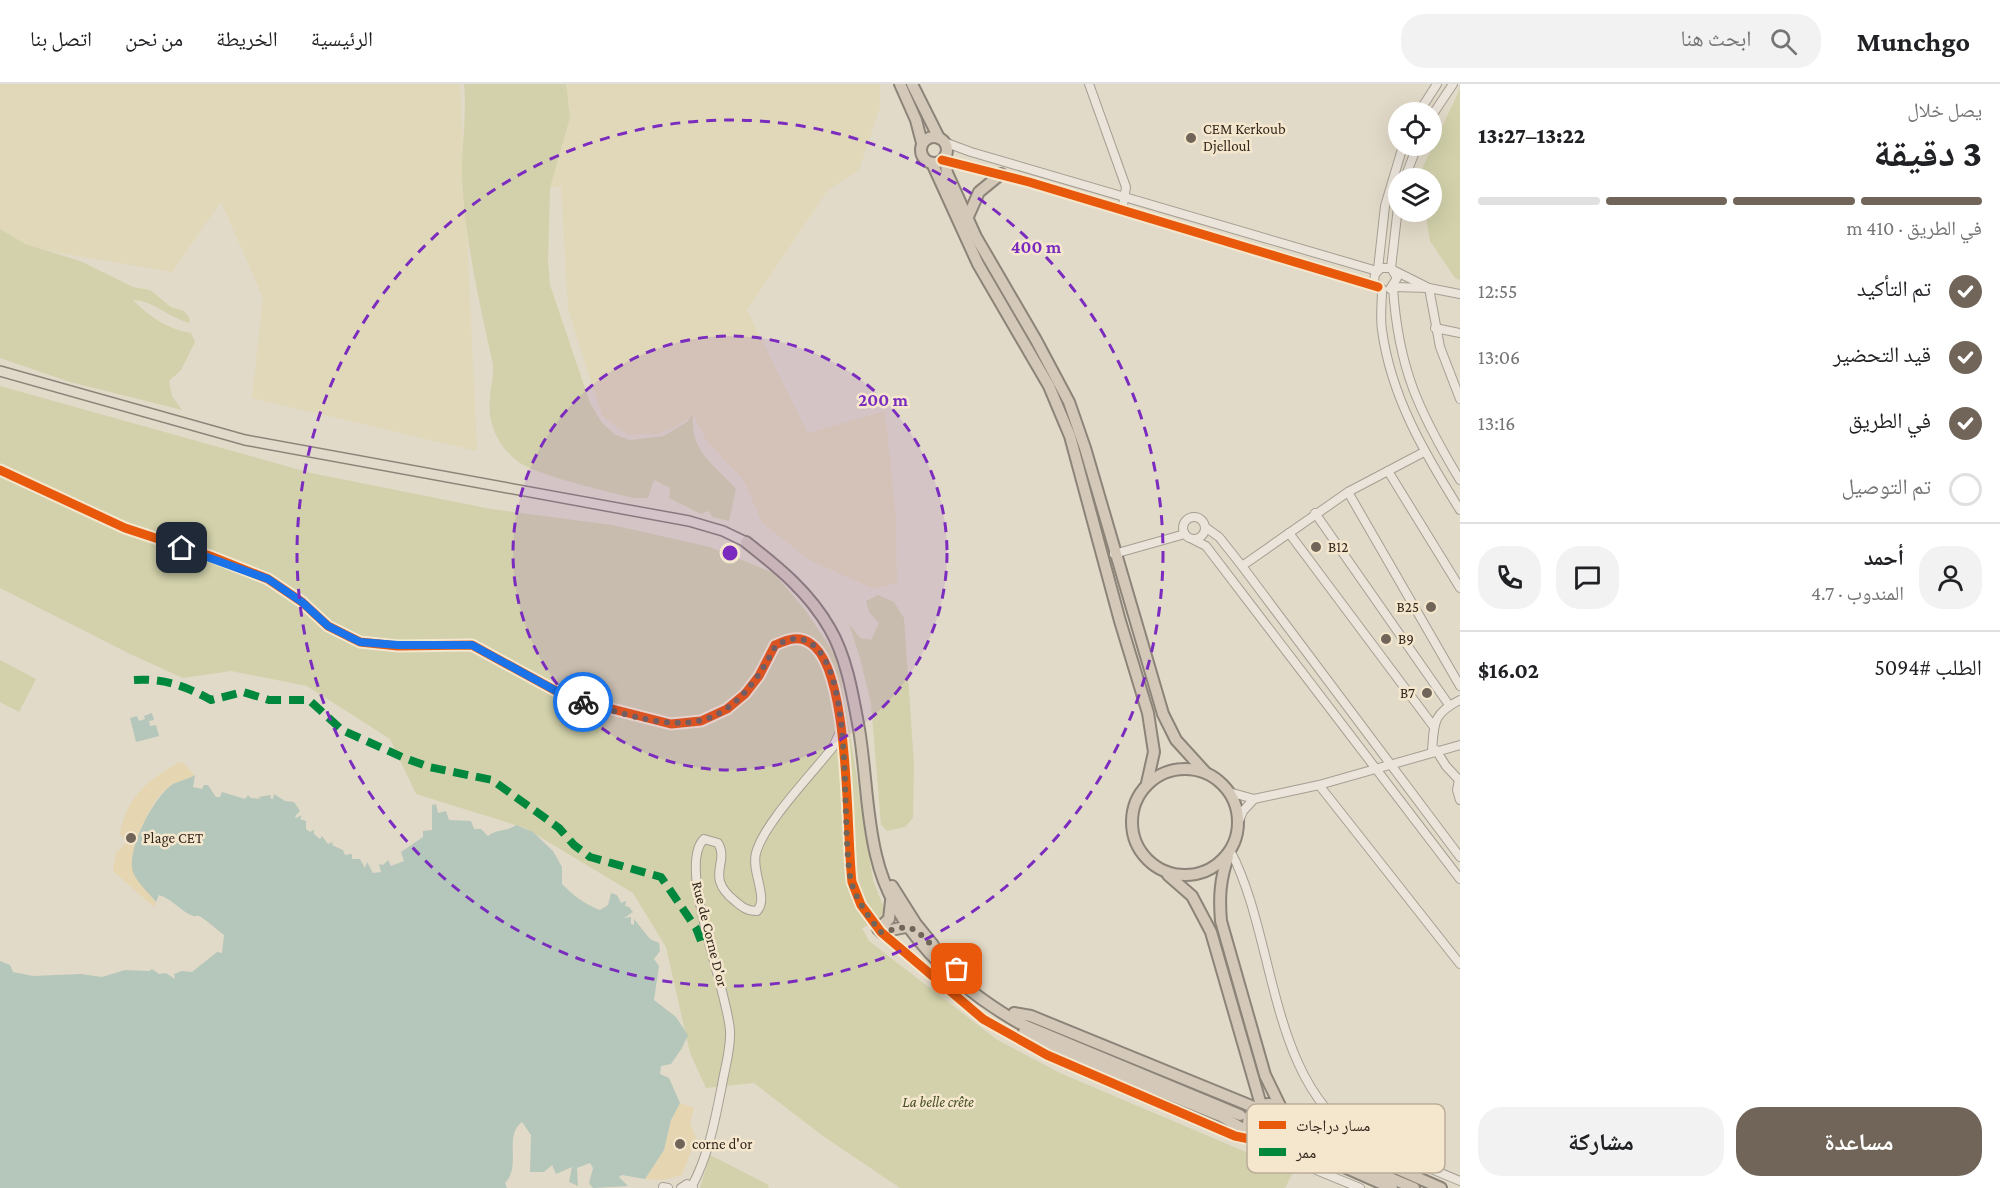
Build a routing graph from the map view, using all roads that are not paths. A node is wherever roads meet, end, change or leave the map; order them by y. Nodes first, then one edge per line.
1 (900, 84) edge
2 (912, 84) edge
3 (1089, 84) edge
4 (1437, 84) edge
5 (1453, 84) edge
6 (1425, 102) edge
7 (1441, 102) edge
8 (942, 140) junction
9 (922, 143) junction
10 (1400, 156) edge
11 (941, 160) junction
12 (1001, 174) junction
13 (1125, 198) junction
14 (1122, 211) junction
15 (968, 219) junction
16 (1397, 222) edge
17 (1378, 270) junction
18 (1393, 270) junction
19 (1393, 287) junction
20 (1380, 288) junction
21 (1429, 288) junction
22 (1460, 294) edge
23 (1436, 328) junction
24 (1460, 333) edge
25 (1440, 348) junction
26 (0, 371) edge
27 (1460, 388) edge
28 (1460, 399) edge
29 (1424, 452) junction
30 (0, 470) edge
31 (1388, 471) junction
32 (1460, 480) edge
33 (1348, 492) junction
34 (1460, 510) edge
35 (1315, 513) junction
36 (1206, 527) junction
37 (1288, 532) junction
38 (1185, 534) junction
39 (1194, 540) junction
40 (746, 542) junction
41 (1114, 554) junction
42 (1242, 566) junction
43 (1460, 588) edge
44 (1460, 686) edge
45 (1460, 700) edge
46 (1449, 705) junction
47 (1434, 727) junction
48 (841, 728) junction
49 (1460, 745) edge
50 (1434, 751) junction
51 (824, 757) junction
52 (843, 760) junction
53 (1391, 764) junction
54 (1377, 768) junction
55 (1206, 773) junction
56 (1459, 780) edge
57 (1148, 783) junction
58 (1319, 785) junction
59 (1229, 792) junction
60 (1254, 799) junction
61 (1460, 800) edge
62 (1239, 821) junction
63 (1230, 850) junction
64 (1460, 857) edge
65 (1163, 871) junction
66 (1460, 879) edge
67 (891, 898) junction
68 (906, 927) junction
69 (880, 931) junction
70 (930, 942) junction
71 (1460, 964) edge
72 (1010, 1014) junction
73 (1253, 1070) junction
74 (1233, 1100) junction
75 (1247, 1104) tunnel mouth
76 (1258, 1104) edge
77 (1280, 1104) edge
78 (1324, 1104) edge
79 (1241, 1112) tunnel mouth
80 (1247, 1131) edge
81 (1247, 1139) edge
82 (1324, 1173) edge
83 (1358, 1173) edge
84 (1380, 1173) edge
85 (1387, 1173) edge
86 (1407, 1173) edge
87 (1441, 1173) edge
88 (1460, 1181) edge
89 (663, 1187) edge
90 (692, 1187) edge
91 (668, 1188) edge
92 (681, 1188) edge
93 (1360, 1188) edge
94 (1392, 1188) edge
95 (1414, 1188) edge
96 (1424, 1188) edge
97 (1441, 1188) edge

1 - 9 highway
2 - 8 highway
3 - 13 street
4 - 6 street
5 - 7 street
8 - 9 highway
8 - 11 highway
8 - 13 street
9 - 11 highway
10 - 17 street
11 - 12 street
11 - 15 highway
11 - 57 highway
12 - 14 street
12 - 15 highway
13 - 14 street
13 - 17 street
14 - 20 street
15 - 41 highway
16 - 18 street
17 - 18 street
17 - 20 street
18 - 19 street
18 - 21 street
19 - 20 street
19 - 21 street
19 - 32 street
20 - 29 street
21 - 22 street
21 - 23 street
23 - 24 street
23 - 25 street
25 - 27 street
25 - 28 street
26 - 40 main road
29 - 31 street
29 - 34 street
30 - 48 street
31 - 33 street
31 - 43 street
33 - 35 street
33 - 44 street
35 - 37 street
35 - 46 street
36 - 38 street
36 - 39 street
36 - 42 street
37 - 42 street
37 - 47 street
38 - 39 street
38 - 41 street
39 - 54 street
40 - 67 highway
40 - 70 highway
41 - 55 highway
42 - 53 street
45 - 46 street
46 - 47 street
47 - 50 street
48 - 51 street
48 - 52 street
49 - 50 street
50 - 53 street
50 - 56 street
51 - 52 street
51 - 90 street, Rue de Corne D'or
52 - 69 street
53 - 54 street
53 - 64 street
54 - 58 street
54 - 66 street
55 - 57 highway
55 - 59 highway
56 - 61 street
57 - 65 highway
58 - 60 street
58 - 71 street
59 - 60 street
59 - 62 highway
60 - 62 street
62 - 63 highway
63 - 65 highway
63 - 77 highway
63 - 78 street
65 - 73 highway
67 - 68 highway
67 - 69 highway
68 - 69 highway
68 - 70 highway
68 - 72 highway
69 - 81 street
70 - 72 highway
72 - 74 highway
72 - 79 highway
72 - 80 highway
73 - 74 highway
73 - 76 highway
74 - 75 highway
82 - 93 street
83 - 94 highway
84 - 95 highway
85 - 96 highway
86 - 97 highway
87 - 88 street
89 - 91 street
90 - 92 street

